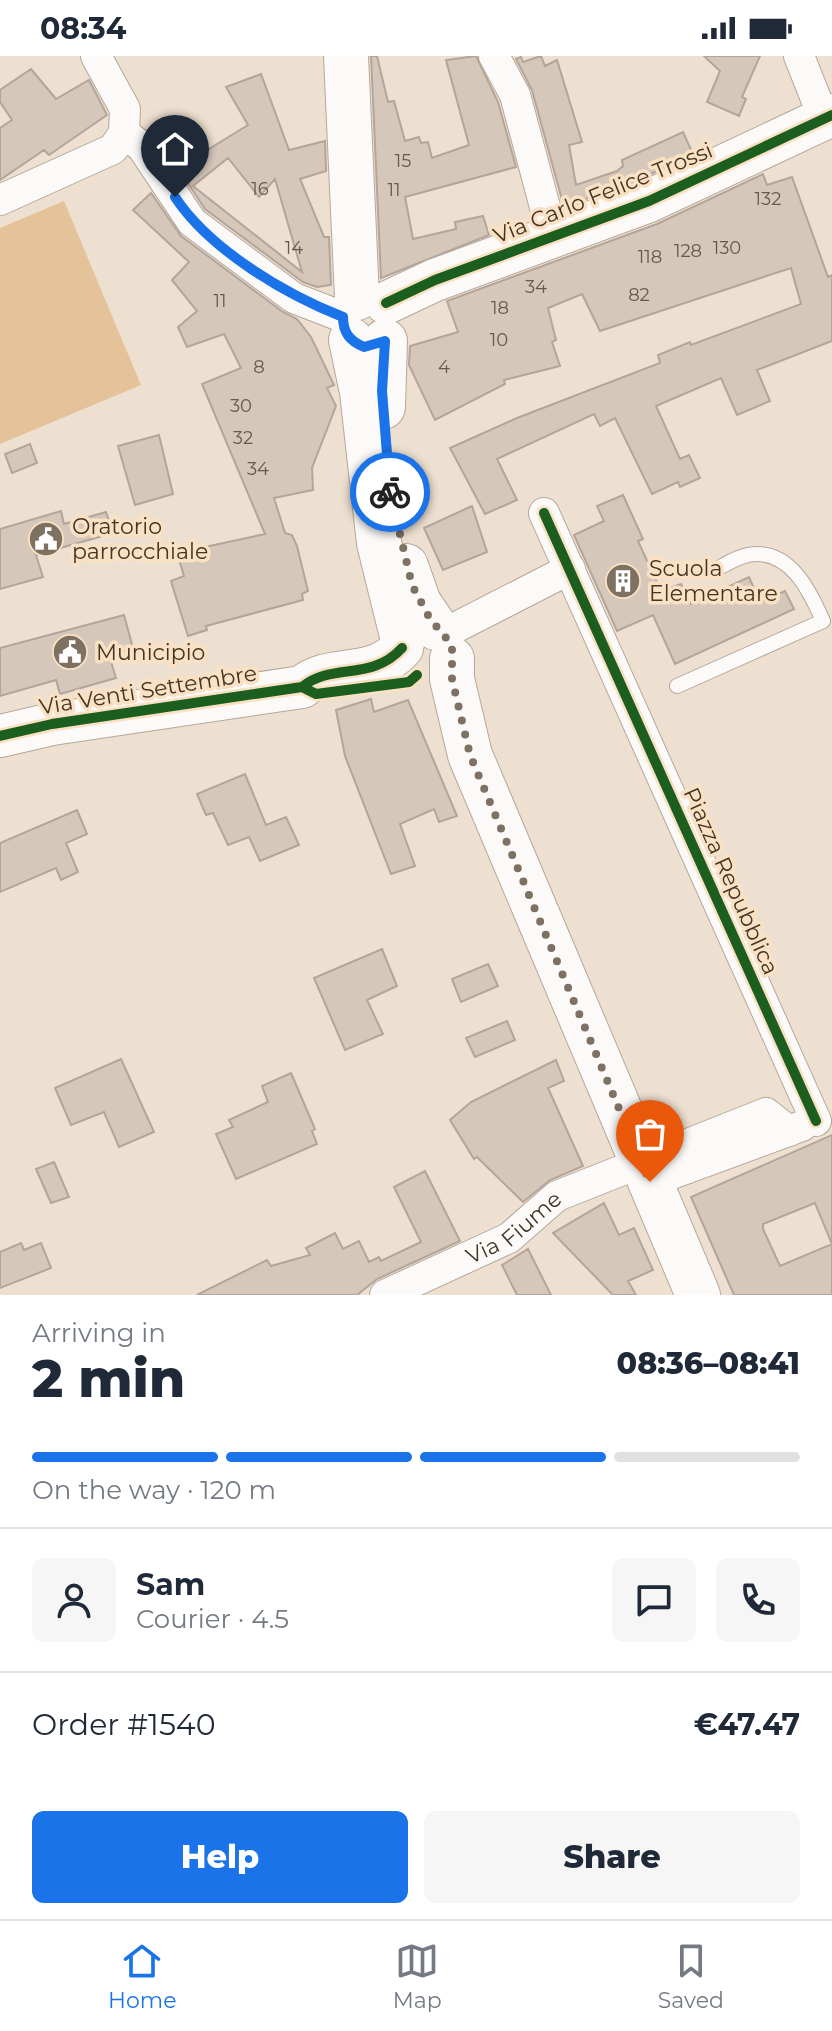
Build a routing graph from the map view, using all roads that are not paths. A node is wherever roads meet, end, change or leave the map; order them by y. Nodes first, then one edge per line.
1 (96, 56) edge
2 (346, 56) edge
3 (494, 56) edge
4 (799, 56) edge
5 (828, 117) edge
6 (124, 133) junction
7 (0, 200) edge
8 (553, 237) junction
9 (367, 316) junction
10 (544, 513) dead end
11 (570, 569) junction
12 (713, 571) dead end
13 (425, 651) junction
14 (677, 686) dead end
15 (0, 736) edge
16 (812, 1122) edge
17 (646, 1171) junction
18 (385, 1295) edge
19 (698, 1295) edge

1 - 6 street
2 - 9 main road
3 - 8 street
4 - 5 street, Via Carlo Felice Trossi
5 - 8 street, Via Carlo Felice Trossi
6 - 7 street
6 - 9 street
8 - 9 street, Via Carlo Felice Trossi
9 - 13 main road
10 - 11 street, Piazza Repubblica
11 - 13 street
11 - 16 street, Piazza Repubblica
12 - 14 lane
13 - 15 street, Via Venti Settembre
13 - 17 main road
16 - 17 street, Via Fiume
17 - 18 street, Via Fiume
17 - 19 main road

